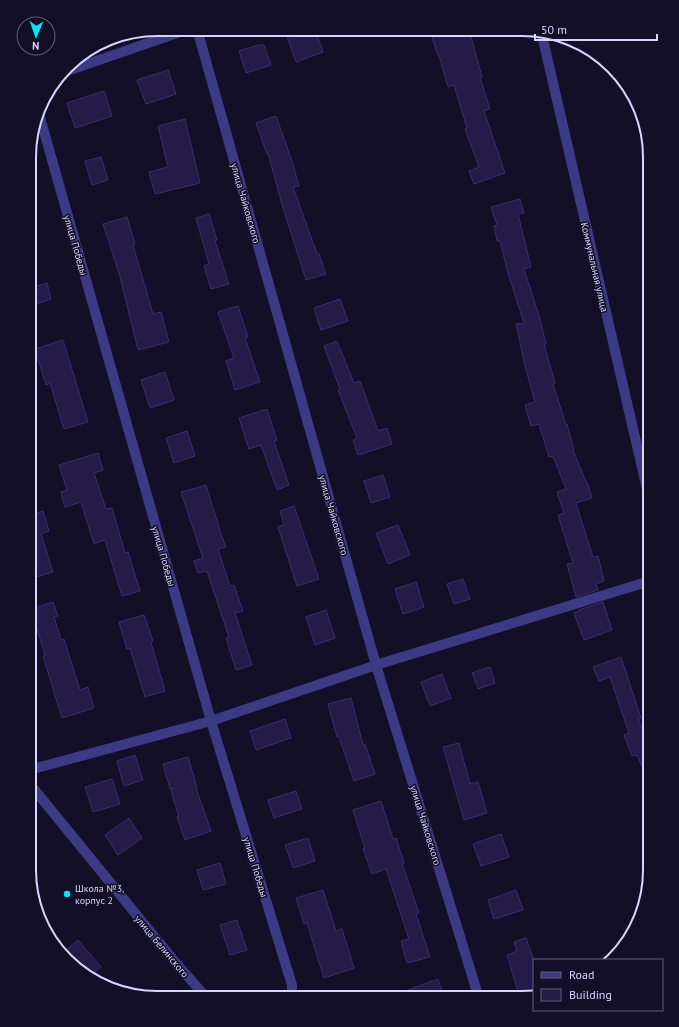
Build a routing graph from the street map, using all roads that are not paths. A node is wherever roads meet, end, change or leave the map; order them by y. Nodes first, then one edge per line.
1 (169, 36) edge
2 (199, 36) edge
3 (543, 38) edge
4 (75, 68) edge
5 (41, 122) edge
6 (643, 472) edge
7 (643, 583) edge
8 (376, 665) junction
9 (211, 721) junction
10 (36, 768) edge
11 (36, 792) edge
12 (201, 991) edge
13 (292, 991) edge
14 (477, 991) edge

1 - 4 street
2 - 8 street, улица Чайковского
3 - 6 street, Коммунальная улица
5 - 9 street, улица Победы
7 - 8 street
8 - 9 street
8 - 14 street, улица Чайковского
9 - 10 street
9 - 13 street, улица Победы
11 - 12 street, улица Белинского

